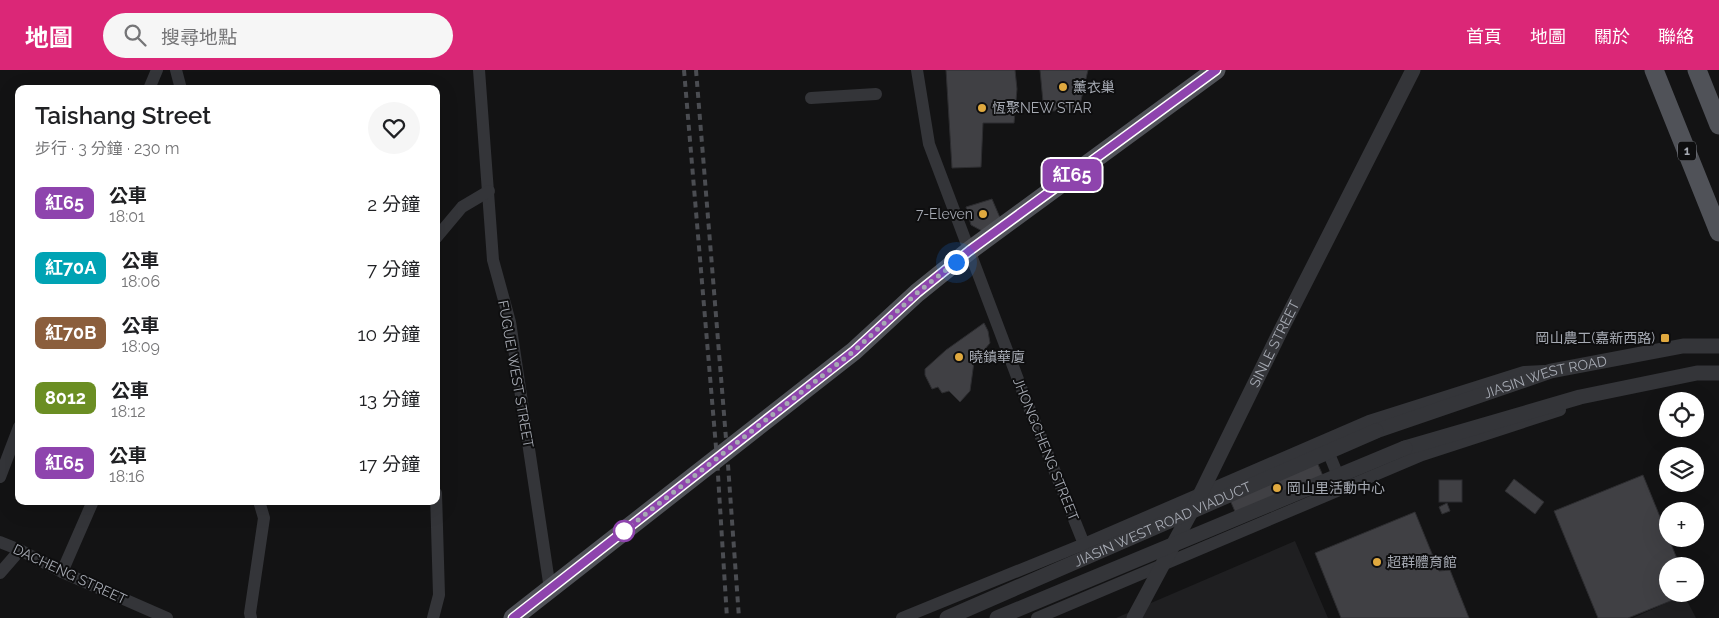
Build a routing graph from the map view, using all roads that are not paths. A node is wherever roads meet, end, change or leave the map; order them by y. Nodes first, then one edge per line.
1 (157, 70) edge
2 (176, 70) edge
3 (479, 70) edge
4 (917, 70) edge
5 (1216, 70) edge
6 (1413, 70) edge
7 (1654, 70) edge
8 (1700, 71) edge
9 (151, 85) edge
10 (180, 85) edge
11 (876, 94) dead end
12 (811, 98) dead end
13 (1719, 125) edge
14 (489, 191) junction
15 (1719, 232) edge
16 (440, 233) edge
17 (969, 251) junction
18 (1719, 346) edge
19 (1551, 371) junction
20 (1719, 373) edge
21 (1580, 397) junction
22 (1376, 430) joint
23 (15, 438) edge
24 (1324, 440) junction
25 (1405, 448) joint
26 (0, 477) edge
27 (1343, 488) junction
28 (1201, 493) junction
29 (91, 505) edge
30 (259, 505) edge
31 (436, 505) edge
32 (0, 542) edge
33 (1084, 544) junction
34 (20, 550) junction
35 (1164, 564) junction
36 (62, 572) junction
37 (0, 573) edge
38 (550, 589) junction
39 (167, 618) edge
40 (251, 618) edge
41 (433, 618) edge
42 (513, 618) edge
43 (902, 618) edge
44 (947, 618) edge
45 (997, 618) edge
46 (1037, 618) edge
47 (1134, 618) edge

1 - 9 street
2 - 10 street
3 - 14 street, FUGUEI WEST STREET
4 - 17 street, JHONGCHENG STREET
5 - 17 main road
6 - 28 street, SINLE STREET
7 - 15 main road, 1
8 - 13 main road
11 - 12 street
14 - 16 street
14 - 38 street, FUGUEI WEST STREET
17 - 33 street, JHONGCHENG STREET
17 - 38 main road
18 - 19 street, JIASIN WEST ROAD
19 - 22 street, JIASIN WEST ROAD
19 - 24 street
20 - 21 street, JIASIN WEST ROAD
21 - 25 street, JIASIN WEST ROAD
21 - 27 street
22 - 44 street, JIASIN WEST ROAD VIADUCT, bridge
23 - 26 street
24 - 27 street
24 - 28 street
25 - 45 street, JIASIN WEST ROAD VIADUCT, bridge
27 - 35 street
28 - 33 street
28 - 35 street, SINLE STREET
29 - 36 street
30 - 40 street
31 - 41 street
32 - 34 street, DACHENG STREET
33 - 43 street
34 - 36 street, DACHENG STREET
34 - 37 street
35 - 46 street
35 - 47 street, SINLE STREET
36 - 39 street, DACHENG STREET
38 - 42 main road

